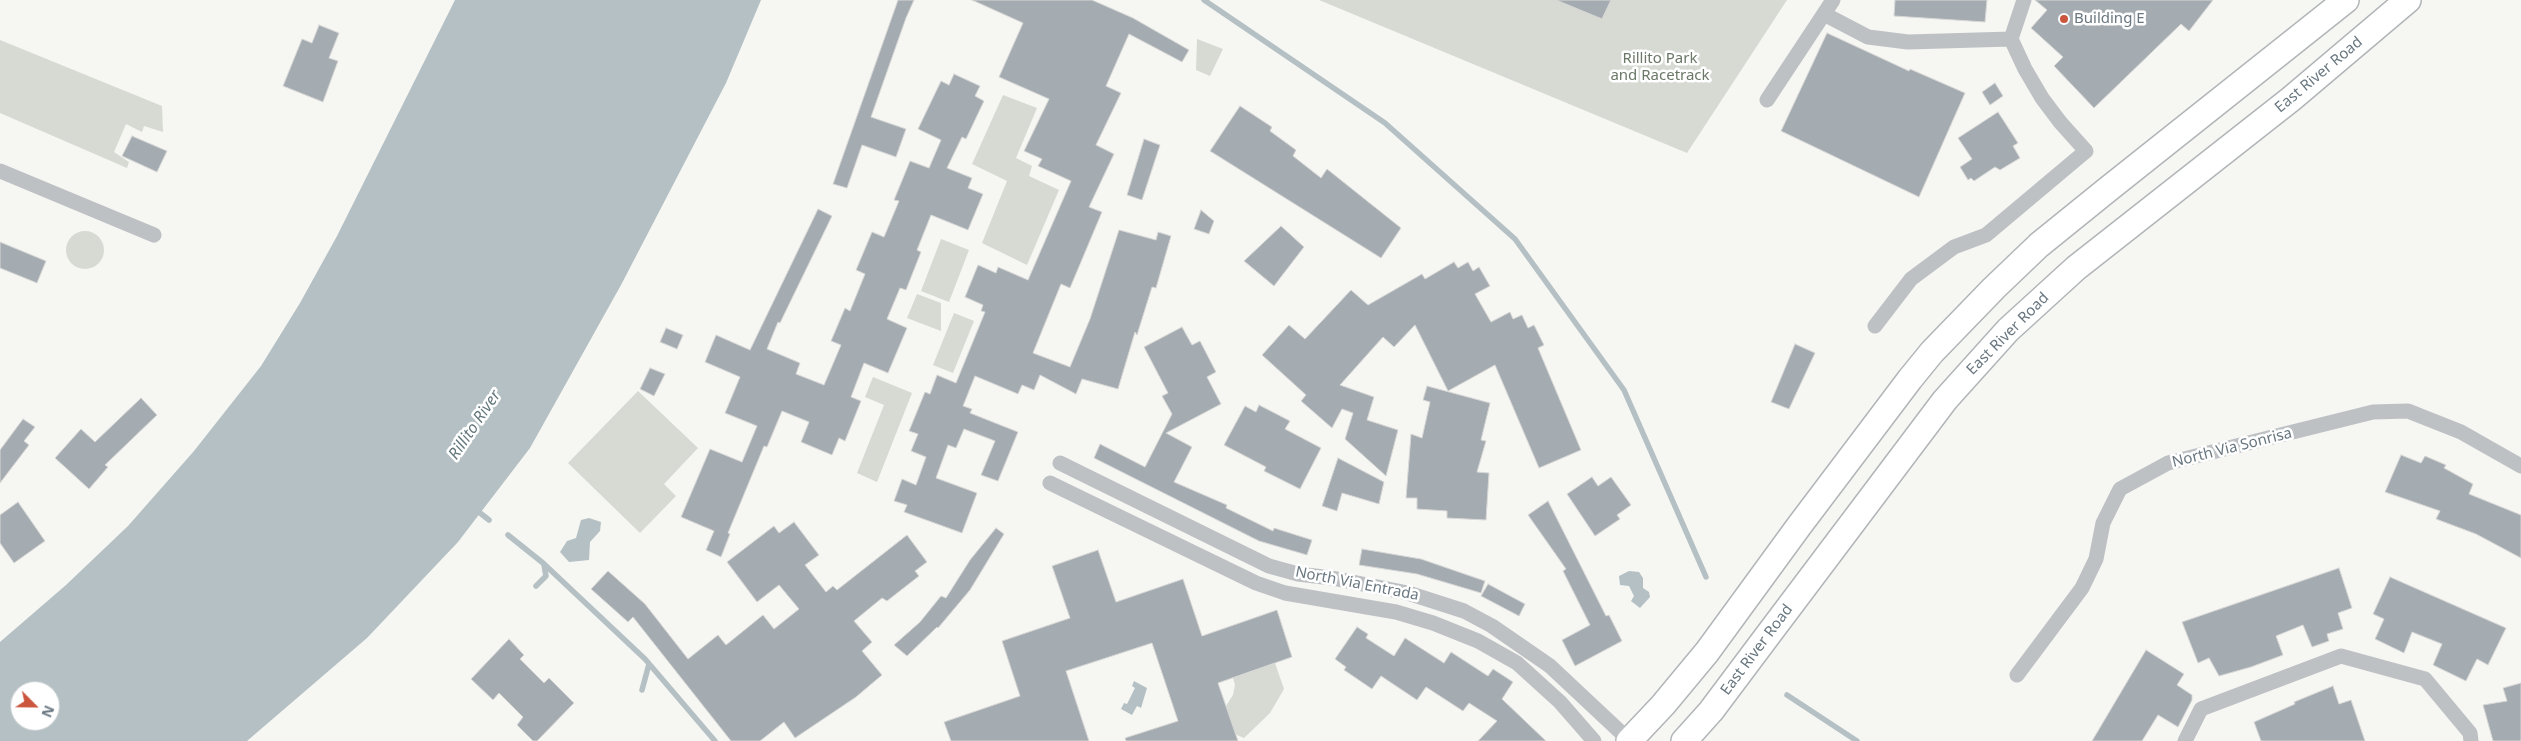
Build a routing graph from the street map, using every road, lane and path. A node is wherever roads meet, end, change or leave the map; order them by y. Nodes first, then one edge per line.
1 (1833, 0) edge
2 (2024, 0) edge
3 (2346, 0) edge
4 (2408, 0) edge
5 (1824, 14) junction
6 (2011, 39) junction
7 (1767, 100) dead end
8 (0, 171) edge
9 (154, 235) dead end
10 (1875, 326) dead end
11 (1060, 463) dead end
12 (2521, 466) edge
13 (1050, 483) dead end
14 (2017, 675) dead end
15 (1594, 741) edge
16 (1630, 741) edge
17 (1684, 741) edge
18 (2185, 741) edge
19 (2470, 741) edge

1 - 5 street
2 - 6 street
3 - 16 main road
4 - 17 main road, East River Road
5 - 6 street
5 - 7 street
6 - 10 street
8 - 9 street
11 - 16 street, North Via Entrada
12 - 14 street, North Via Sonrisa
13 - 15 street, North Via Entrada
18 - 19 street

